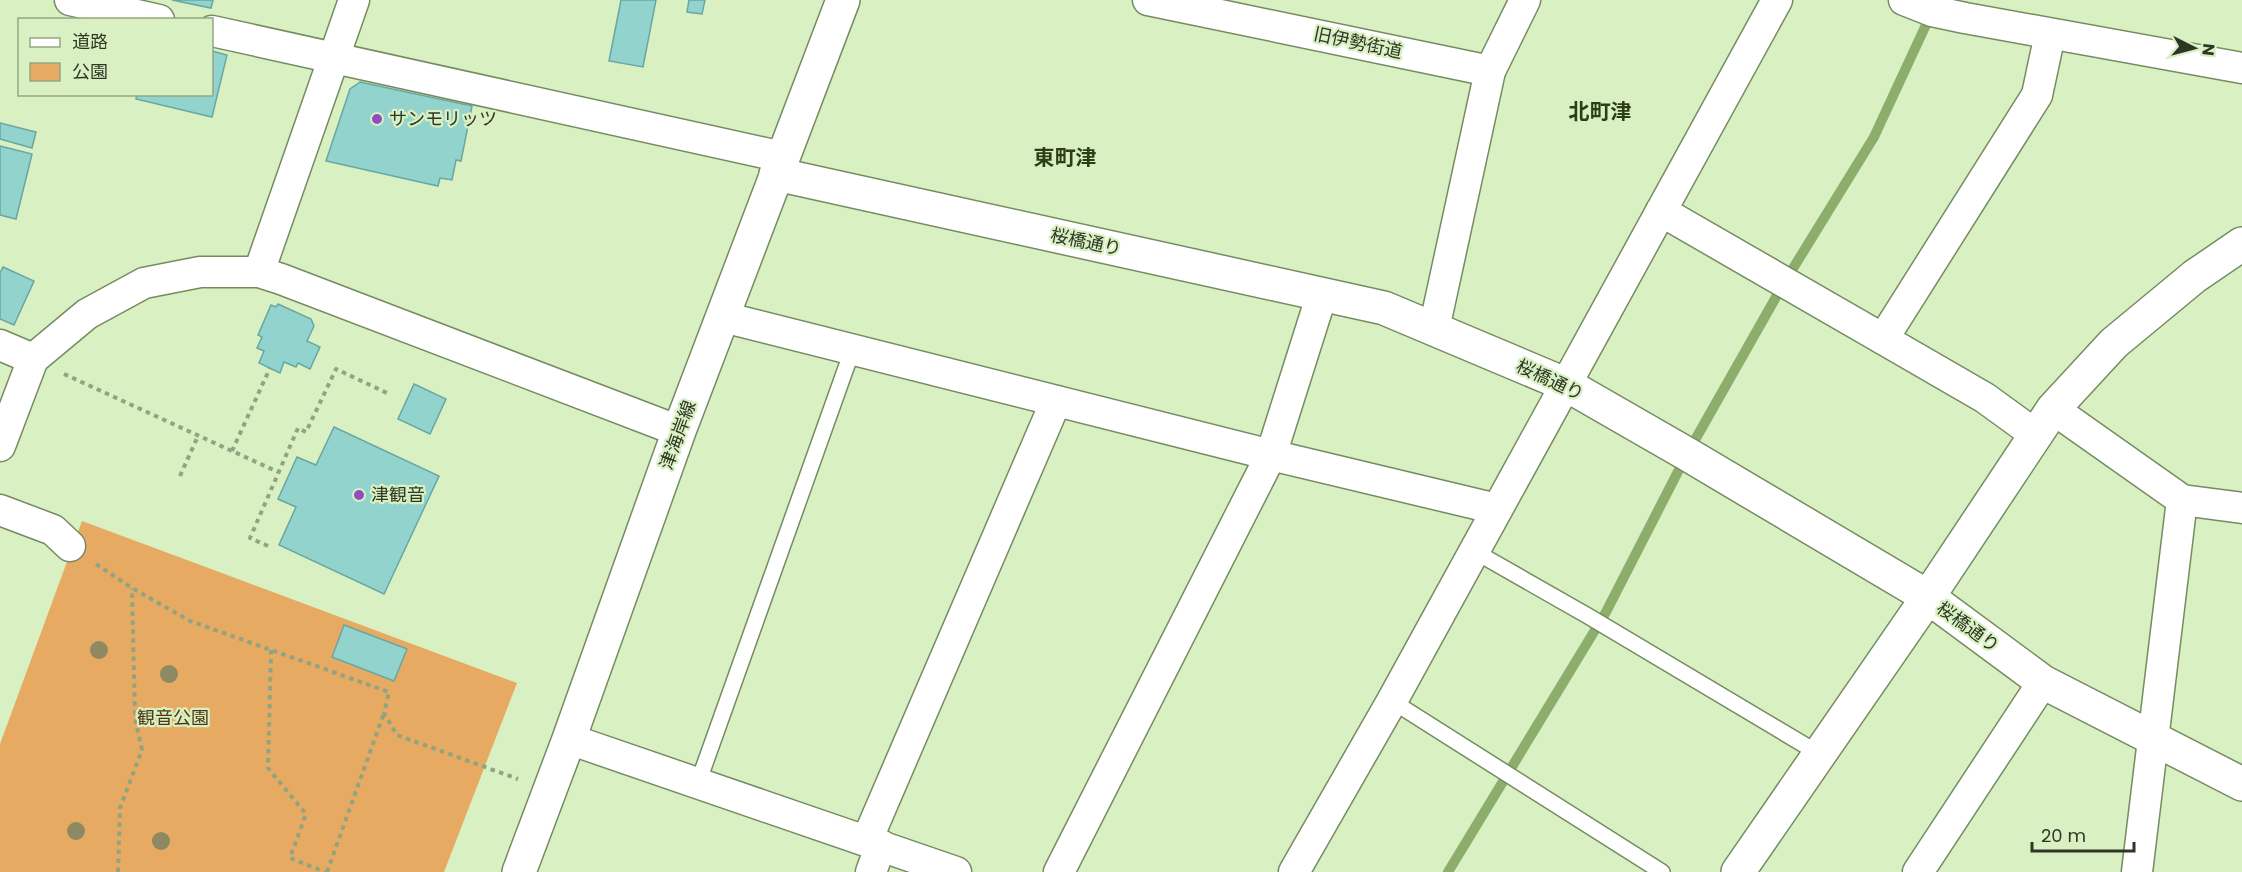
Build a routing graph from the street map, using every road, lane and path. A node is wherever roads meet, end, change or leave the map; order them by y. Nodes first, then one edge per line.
1 (70, 0) edge
2 (354, 0) edge
3 (843, 0) edge
4 (1148, 0) edge
5 (1525, 0) edge
6 (1778, 0) edge
7 (1904, 0) edge
8 (150, 18) edge
9 (213, 31) edge
10 (2050, 34) junction
11 (333, 57) junction
12 (2242, 68) edge
13 (1490, 71) junction
14 (779, 165) junction
15 (1661, 211) junction
16 (2242, 244) edge
17 (258, 272) junction
18 (1322, 294) junction
19 (723, 317) junction
20 (1434, 329) junction
21 (1883, 339) junction
22 (15, 351) edge
23 (852, 351) junction
24 (270, 368) dead end
25 (1567, 385) junction
26 (387, 393) dead end
27 (1056, 401) junction
28 (2045, 422) junction
29 (679, 431) junction
30 (198, 436) junction
31 (0, 446) edge
32 (232, 451) junction
33 (1271, 455) junction
34 (278, 472) junction
35 (180, 476) dead end
36 (2182, 500) junction
37 (2242, 508) edge
38 (1497, 509) junction
39 (0, 510) edge
40 (70, 546) joint
41 (268, 546) dead end
42 (1474, 551) junction
43 (132, 588) junction
44 (1928, 597) junction
45 (272, 650) junction
46 (2043, 682) junction
47 (1392, 701) junction
48 (384, 713) junction
49 (569, 739) junction
50 (2153, 740) junction
51 (1818, 753) junction
52 (698, 783) junction
53 (2242, 784) edge
54 (549, 790) junction
55 (873, 852) edge
56 (118, 872) edge
57 (326, 872) edge
58 (519, 872) edge
59 (956, 872) edge
60 (1059, 872) edge
61 (1294, 872) edge
62 (1662, 872) edge
63 (1738, 872) edge
64 (1918, 872) edge
65 (2137, 872) edge

1 - 8 street
2 - 11 street
3 - 14 street, 津海岸線
4 - 13 street, 旧伊勢街道
5 - 13 street
6 - 15 street
7 - 10 street
9 - 11 street
10 - 12 street
10 - 21 street
11 - 14 street
11 - 17 street
13 - 20 street
14 - 18 street, 桜橋通り
14 - 19 street, 津海岸線
15 - 21 street
15 - 25 street
16 - 28 street
17 - 22 street
17 - 29 street
18 - 20 street, 桜橋通り
18 - 33 street
19 - 23 street
19 - 29 street, 津海岸線
20 - 25 street, 桜橋通り
21 - 28 street
22 - 30 path
22 - 31 street
23 - 27 street
23 - 52 lane
24 - 32 path
25 - 38 street
25 - 44 street, 桜橋通り
26 - 34 path
27 - 33 street
27 - 55 street
28 - 36 street
28 - 44 street
29 - 49 street, 津海岸線
30 - 32 path
30 - 35 path
32 - 34 path
33 - 38 street
33 - 60 street
34 - 41 path
36 - 37 street
36 - 50 street
38 - 42 street
39 - 40 street
40 - 43 path
42 - 47 street
42 - 51 lane
43 - 45 path
43 - 56 path
44 - 46 street, 桜橋通り
44 - 51 street
45 - 48 path
45 - 57 path
46 - 50 street, 桜橋通り
46 - 64 street
47 - 61 street
47 - 62 lane
48 - 54 path
48 - 57 path
49 - 52 street
49 - 54 street, 津海岸線
50 - 53 street, 桜橋通り
50 - 65 street
51 - 63 street
52 - 55 street
54 - 58 street, 津海岸線
55 - 59 street

